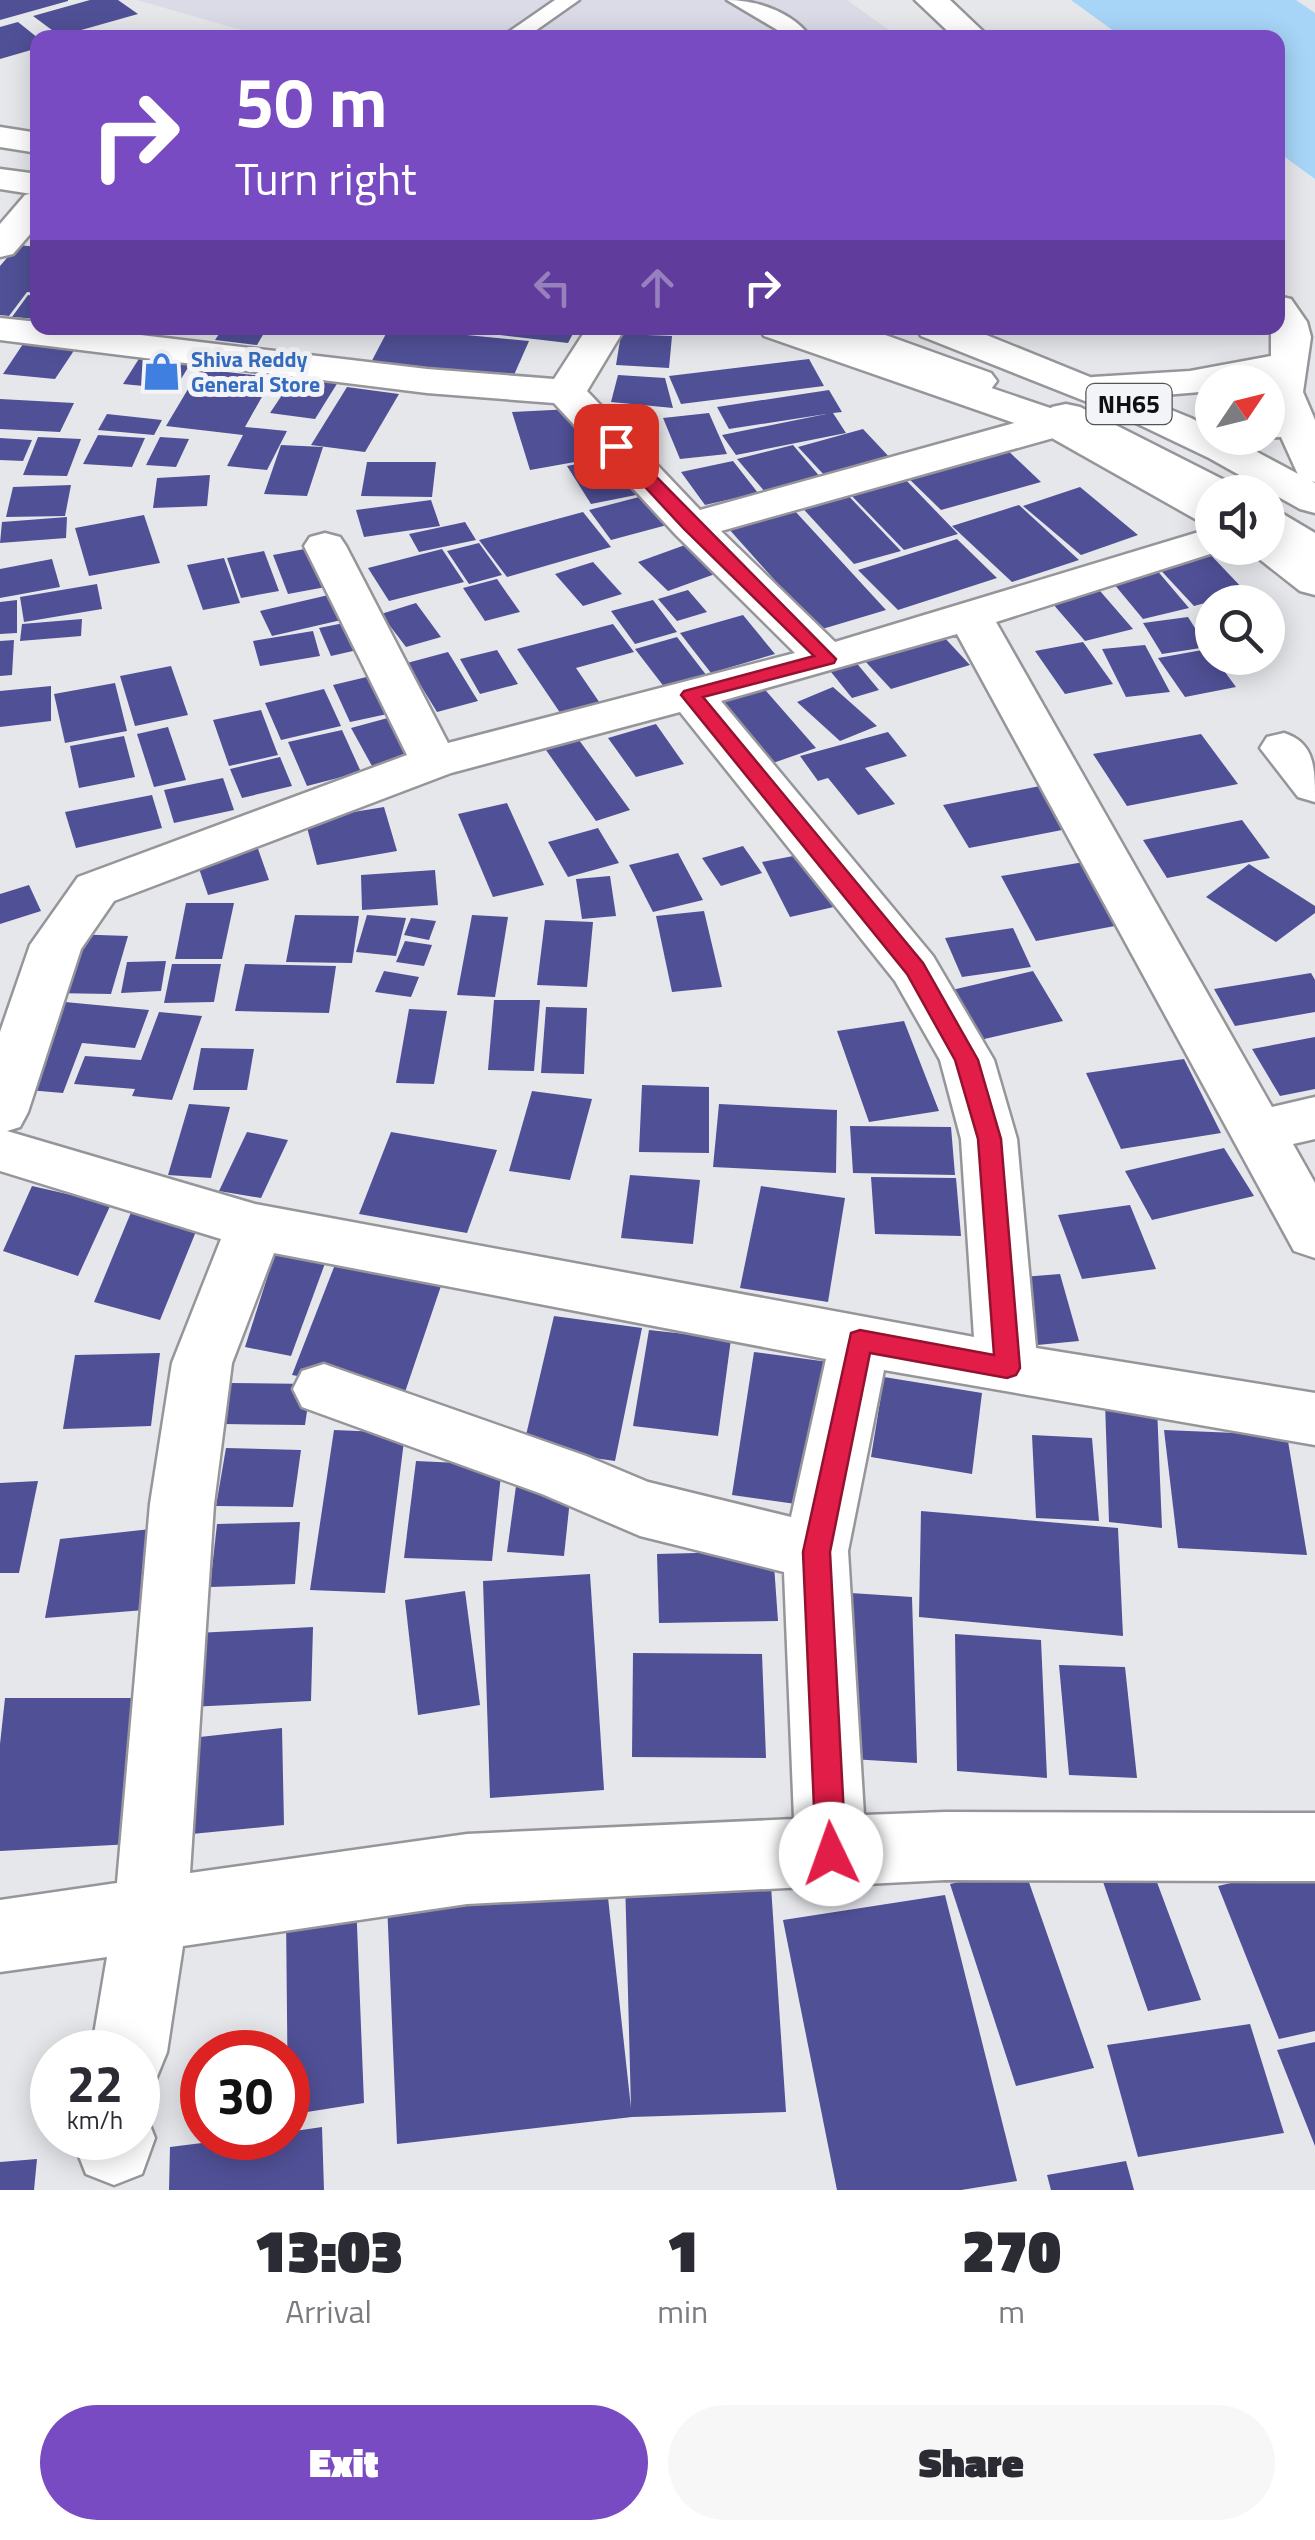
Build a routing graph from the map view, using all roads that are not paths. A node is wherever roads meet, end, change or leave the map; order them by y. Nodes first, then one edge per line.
1 (569, 0) edge
2 (737, 0) edge
3 (931, 0) edge
4 (522, 30) edge
5 (795, 30) edge
6 (965, 30) edge
7 (0, 137) edge
8 (30, 142) edge
9 (0, 162) edge
10 (30, 167) edge
11 (0, 180) edge
12 (30, 184) edge
13 (1285, 318) edge
14 (602, 335) edge
15 (798, 335) edge
16 (851, 335) edge
17 (952, 335) edge
18 (5, 336) edge
19 (1285, 366) edge
20 (1195, 386) edge
21 (1093, 389) junction
22 (566, 392) junction
23 (1195, 405) edge
24 (1057, 424) junction
25 (1285, 436) edge
26 (1285, 446) edge
27 (1315, 470) edge
28 (1195, 488) edge
29 (1195, 489) edge
30 (1315, 500) edge
31 (690, 526) junction
32 (1285, 532) edge
33 (325, 546) dead end
34 (1195, 546) edge
35 (1315, 551) edge
36 (1285, 558) edge
37 (1315, 582) edge
38 (968, 614) junction
39 (827, 659) junction
40 (691, 695) junction
41 (1284, 748) dead end
42 (434, 762) junction
43 (1315, 786) edge
44 (0, 1112) edge
45 (1315, 1118) edge
46 (1257, 1132) junction
47 (0, 1150) edge
48 (255, 1228) junction
49 (1315, 1235) edge
50 (860, 1340) junction
51 (1007, 1368) junction
52 (324, 1388) dead end
53 (1315, 1419) edge
54 (816, 1552) junction
55 (1315, 1847) edge
56 (831, 1854) junction
57 (151, 1914) junction
58 (0, 1936) edge
59 (133, 2030) edge

1 - 4 lane
2 - 5 lane
3 - 6 main road
7 - 8 main road
9 - 10 main road
11 - 12 main road
13 - 19 main road
14 - 22 main road
15 - 24 main road
16 - 28 main road, NH65
17 - 21 main road, NH65
18 - 22 main road
20 - 21 main road
21 - 23 main road, NH65
22 - 31 main road
24 - 29 main road
24 - 31 main road
25 - 27 main road
26 - 30 main road, NH65
31 - 39 main road
32 - 35 main road
33 - 42 main road
34 - 38 main road
36 - 37 main road
38 - 39 main road
38 - 46 main road
39 - 40 main road
40 - 42 main road
40 - 51 main road
41 - 43 main road
42 - 44 main road
45 - 46 main road
46 - 49 main road
47 - 48 main road
48 - 50 main road
48 - 57 main road
50 - 51 main road
50 - 54 main road
51 - 53 main road
52 - 54 main road
54 - 56 main road
55 - 56 main road
56 - 57 main road
57 - 58 main road
57 - 59 main road

